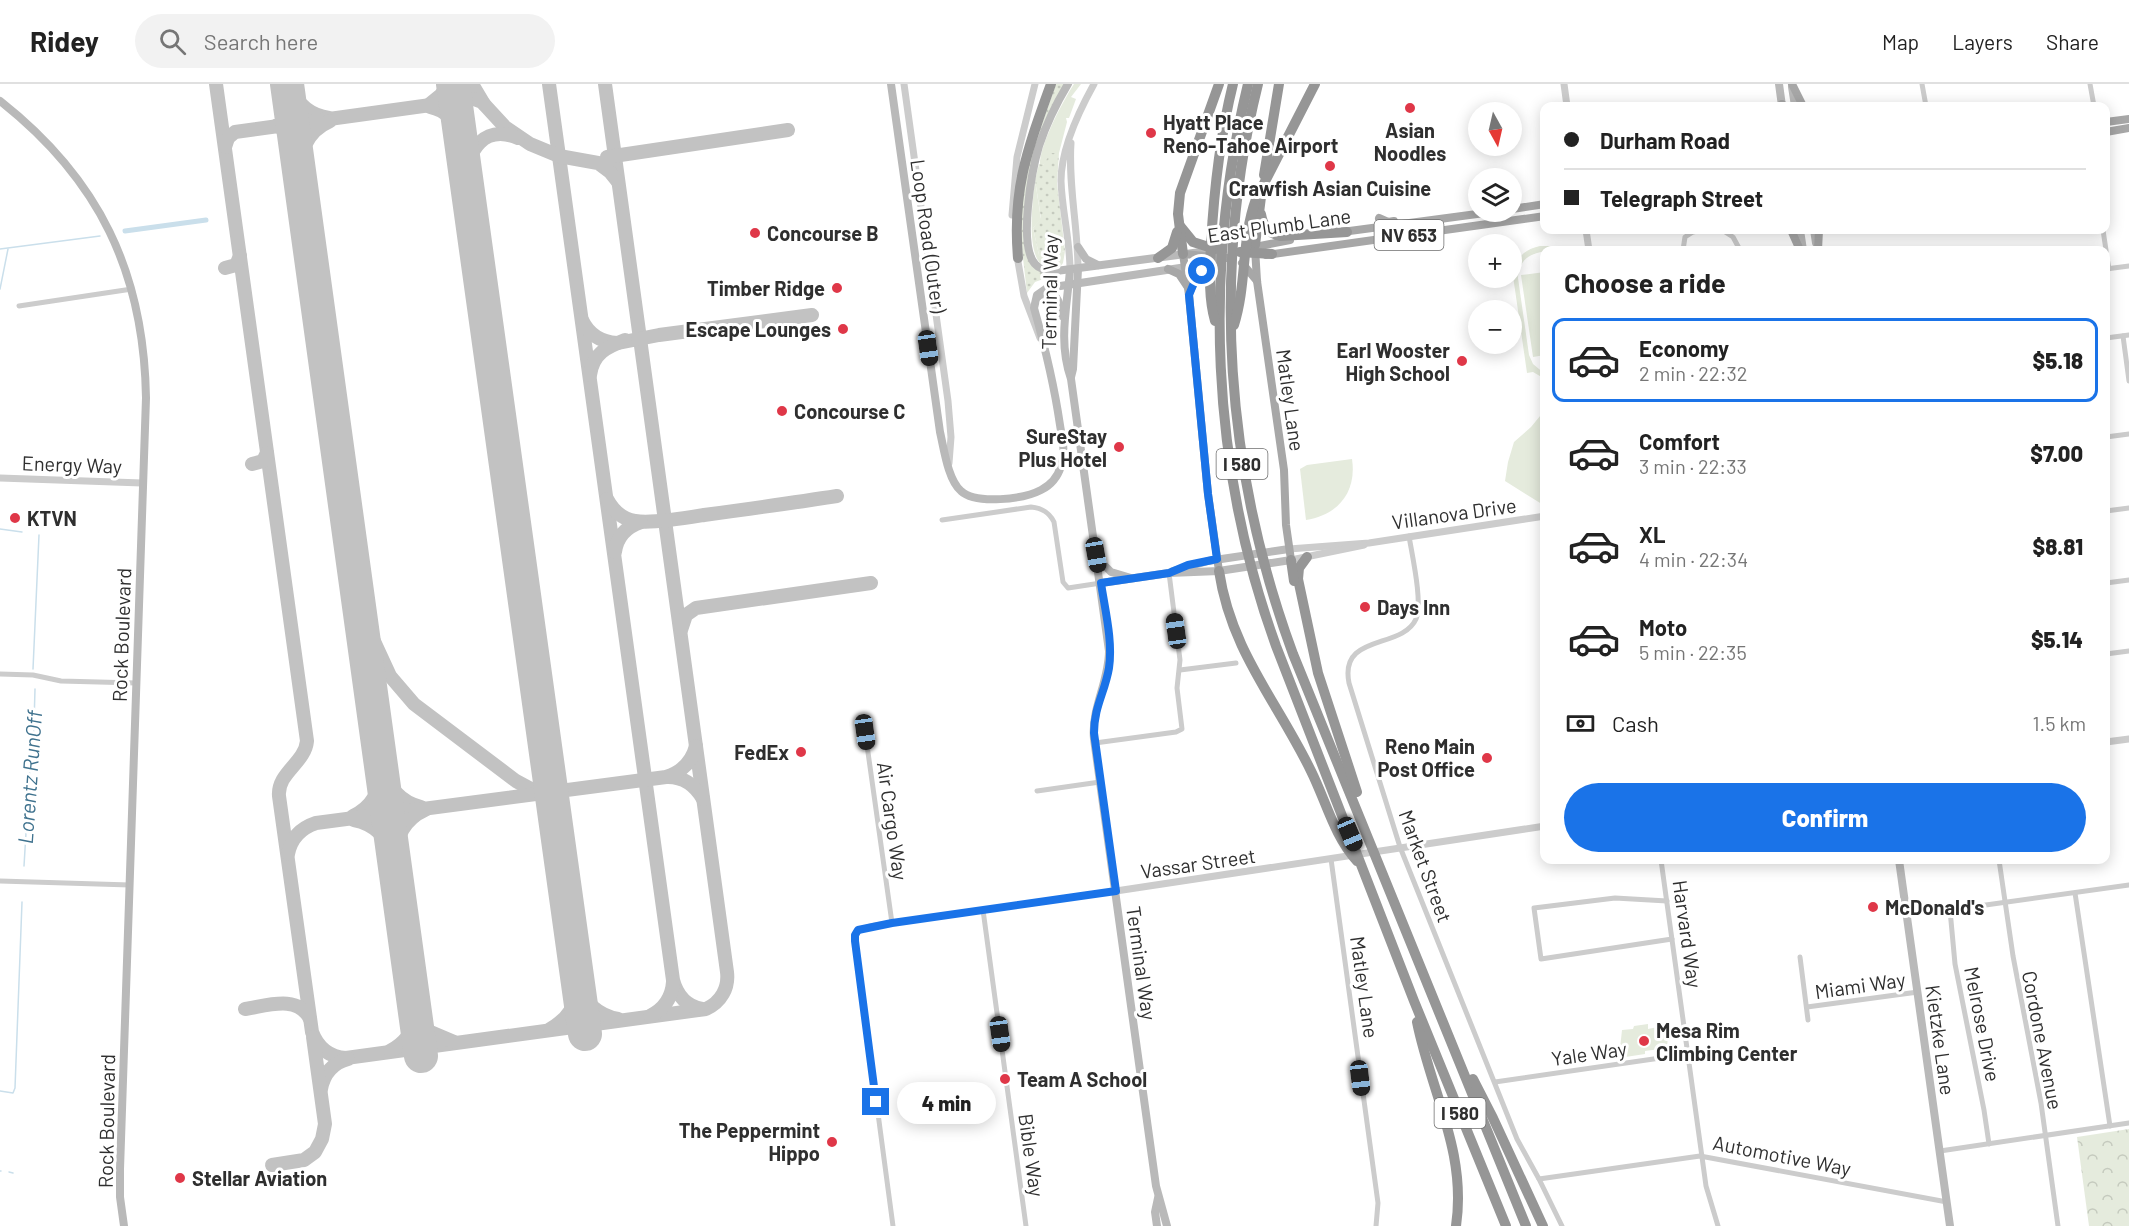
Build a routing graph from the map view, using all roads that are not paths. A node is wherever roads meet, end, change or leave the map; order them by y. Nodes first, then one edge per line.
1 (891, 84) edge
2 (904, 84) edge
3 (1035, 84) edge
4 (1051, 84) edge
5 (1068, 84) edge
6 (1094, 84) edge
7 (1220, 84) edge
8 (1233, 84) edge
9 (1248, 84) edge
10 (1258, 84) edge
11 (1279, 84) edge
12 (1315, 84) edge
13 (1564, 84) edge
14 (1779, 84) edge
15 (1792, 84) edge
16 (1922, 84) edge
17 (2090, 84) edge
18 (0, 101) edge
19 (1566, 102) edge
20 (1781, 102) edge
21 (1794, 102) edge
22 (1801, 102) edge
23 (1925, 102) edge
24 (2093, 102) edge
25 (2129, 118) edge
26 (2110, 121) edge
27 (2129, 128) edge
28 (2110, 131) edge
29 (1072, 134) junction
30 (1260, 204) junction
31 (1540, 205) edge
32 (1522, 207) edge
33 (1231, 211) junction
34 (1468, 215) edge
35 (1540, 217) edge
36 (1179, 223) junction
37 (1379, 223) junction
38 (1347, 232) junction
39 (1691, 234) edge
40 (1728, 234) edge
41 (1684, 246) edge
42 (1738, 246) edge
43 (1078, 247) junction
44 (1255, 250) junction
45 (1222, 253) junction
46 (1284, 253) junction
47 (1183, 254) junction
48 (1272, 254) joint
49 (1236, 256) junction
50 (1018, 258) junction
51 (1158, 258) junction
52 (1215, 262) junction
53 (1102, 266) junction
54 (1185, 266) junction
55 (2129, 266) edge
56 (1168, 268) junction
57 (1074, 269) junction
58 (2110, 269) edge
59 (1257, 281) junction
60 (1079, 282) junction
61 (1068, 284) junction
62 (132, 289) junction
63 (1189, 292) junction
64 (20, 306) dead end
65 (1035, 311) junction
66 (1064, 332) junction
67 (1231, 334) junction
68 (2126, 335) edge
69 (2110, 337) edge
70 (1220, 338) junction
71 (1047, 350) junction
72 (1071, 379) junction
73 (2129, 381) edge
74 (2129, 434) edge
75 (2110, 436) edge
76 (949, 463) junction
77 (0, 478) edge
78 (142, 483) junction
79 (2129, 508) edge
80 (2110, 511) edge
81 (1540, 517) edge
82 (942, 520) dead end
83 (1409, 536) junction
84 (1369, 543) junction
85 (1289, 549) junction
86 (1096, 555) junction
87 (1307, 557) junction
88 (1217, 559) junction
89 (1291, 561) junction
90 (1219, 571) junction
91 (1169, 573) junction
92 (1132, 579) junction
93 (2129, 580) edge
94 (2110, 582) edge
95 (1101, 583) junction
96 (2129, 651) edge
97 (2110, 653) edge
98 (1313, 657) junction
99 (1236, 663) dead end
100 (1180, 670) junction
101 (0, 674) edge
102 (136, 683) junction
103 (864, 724) dead end
104 (2129, 739) edge
105 (2110, 741) edge
106 (1095, 743) junction
107 (1100, 782) junction
108 (1037, 791) dead end
109 (1540, 827) edge
110 (1368, 831) junction
111 (1345, 836) junction
112 (1400, 847) junction
113 (1331, 859) junction
114 (1662, 864) edge
115 (1900, 864) edge
116 (2000, 864) edge
117 (0, 881) edge
118 (130, 885) junction
119 (2129, 885) edge
120 (1116, 891) junction
121 (2075, 893) junction
122 (1667, 902) junction
123 (2005, 903) junction
124 (983, 910) junction
125 (892, 923) junction
126 (1672, 939) junction
127 (1800, 957) dead end
128 (1918, 992) junction
129 (1414, 1001) junction
130 (1807, 1007) junction
131 (1808, 1020) dead end
132 (1455, 1051) junction
133 (1688, 1054) junction
134 (1495, 1082) junction
135 (2129, 1123) edge
136 (2110, 1126) junction
137 (2045, 1136) junction
138 (1989, 1144) junction
139 (1940, 1151) junction
140 (1702, 1156) junction
141 (1539, 1179) junction
142 (1158, 1198) junction
143 (1947, 1202) junction
144 (123, 1222) edge
145 (116, 1226) edge
146 (893, 1226) edge
147 (1026, 1226) edge
148 (1157, 1226) edge
149 (1167, 1226) edge
150 (1376, 1226) edge
151 (1456, 1226) edge
152 (1506, 1226) edge
153 (1526, 1226) edge
154 (1542, 1226) edge
155 (1562, 1226) edge
156 (1718, 1226) edge
157 (1950, 1226) edge
158 (2058, 1226) edge

1 - 76 main road, Loop Road (Outer)
2 - 76 street
3 - 50 street
4 - 50 highway
5 - 57 main road
6 - 29 street, Terminal Way
7 - 36 highway
8 - 70 highway
9 - 33 highway, I 580
10 - 33 highway, I 580
11 - 30 highway
12 - 67 highway
13 - 19 street
14 - 20 main road
15 - 21 main road
15 - 22 main road
16 - 23 street
17 - 24 street
18 - 62 main road, Rock Boulevard
25 - 26 main road
27 - 28 main road
29 - 43 street, Terminal Way
29 - 57 street, Terminal Way
30 - 38 highway
30 - 44 highway
31 - 32 main road
33 - 67 highway, I 580
33 - 70 highway, I 580
34 - 37 main road, East Plumb Lane / NV 653
35 - 46 main road, East Plumb Lane / NV 653
36 - 45 highway
36 - 47 highway
36 - 51 highway
37 - 38 main road, East Plumb Lane / NV 653
37 - 46 main road
38 - 44 main road, East Plumb Lane / NV 653
39 - 41 street
40 - 42 street
43 - 53 main road
43 - 57 street, Terminal Way
44 - 45 main road, East Plumb Lane
44 - 48 highway
44 - 49 highway
44 - 59 main road, Matley Lane
45 - 47 main road
45 - 49 highway
45 - 52 main road
46 - 48 main road, East Plumb Lane / NV 653
47 - 51 main road, East Plumb Lane
47 - 54 main road
49 - 52 main road, East Plumb Lane
49 - 59 main road
50 - 71 street
51 - 53 main road, East Plumb Lane
52 - 54 main road, East Plumb Lane
52 - 63 main road
53 - 57 main road, East Plumb Lane
54 - 56 main road, East Plumb Lane
54 - 63 main road
55 - 58 street
56 - 60 main road, East Plumb Lane
56 - 63 main road
57 - 60 main road, Terminal Way
57 - 61 main road, Terminal Way
59 - 85 main road, Matley Lane
60 - 61 main road, East Plumb Lane
60 - 72 main road, Terminal Way
61 - 65 main road
61 - 66 main road, Terminal Way
62 - 64 street
62 - 78 main road, Rock Boulevard
63 - 88 main road
65 - 66 main road
65 - 71 main road
66 - 72 main road, Terminal Way
67 - 110 highway, I 580
68 - 69 street
68 - 73 street
70 - 111 highway, I 580
71 - 76 main road, Loop Road (Outer)
72 - 86 main road, Terminal Way
74 - 75 street
77 - 78 street, Energy Way
78 - 102 main road, Rock Boulevard
79 - 80 street
81 - 83 street, Villanova Drive
82 - 95 street
83 - 84 street, Villanova Drive
83 - 112 street, Market Street
84 - 85 street, Villanova Drive
84 - 87 street, Villanova Drive
85 - 88 main road, Villanova Drive
85 - 89 main road, Matley Lane
86 - 92 main road
86 - 95 main road, Terminal Way
87 - 89 street, Villanova Drive
87 - 98 highway
88 - 90 main road
88 - 91 main road, Villanova Drive
89 - 90 main road, Villanova Drive
89 - 98 highway
90 - 91 main road, Villanova Drive
90 - 111 highway
91 - 92 main road, Villanova Drive
91 - 100 street
92 - 95 main road, Villanova Drive
93 - 94 street
95 - 106 main road, Terminal Way
96 - 97 street
98 - 110 highway
99 - 100 street
100 - 106 street
101 - 102 street
102 - 118 main road, Rock Boulevard
103 - 125 street, Air Cargo Way
104 - 105 street
106 - 107 main road, Terminal Way
107 - 108 street
107 - 120 main road, Terminal Way
109 - 112 street, Vassar Street
110 - 132 highway, I 580
111 - 129 highway, I 580
112 - 113 street, Vassar Street
112 - 134 street, Market Street
113 - 120 street, Vassar Street
113 - 150 street, Matley Lane
114 - 122 street, Harvard Way
115 - 128 main road, Kietzke Lane
116 - 123 street, Cordone Avenue
117 - 118 street
118 - 144 main road, Rock Boulevard
119 - 121 street
120 - 124 street, Vassar Street
120 - 142 main road, Terminal Way
121 - 123 street
121 - 136 street
122 - 126 street, Harvard Way
122 - 126 street
123 - 137 street, Cordone Avenue
123 - 138 street, Melrose Drive
124 - 125 street, Vassar Street
124 - 147 street, Bible Way
125 - 146 street, Vassar Street
126 - 133 street, Harvard Way
127 - 130 street
128 - 130 street, Miami Way
128 - 139 main road, Kietzke Lane
129 - 151 highway
129 - 152 highway, I 580
130 - 131 street
132 - 153 highway, I 580
132 - 154 highway
133 - 134 street, Yale Way
133 - 140 street, Harvard Way
134 - 141 street, Market Street
135 - 136 street
136 - 137 street
137 - 138 street
137 - 158 street, Cordone Avenue
138 - 139 street
139 - 143 main road, Kietzke Lane
140 - 141 street, Automotive Way
140 - 143 street, Automotive Way
140 - 156 street, Harvard Way
141 - 155 street, Market Street
142 - 148 main road, Terminal Way
142 - 149 main road, Terminal Way
143 - 157 main road, Kietzke Lane
144 - 145 main road, Rock Boulevard

